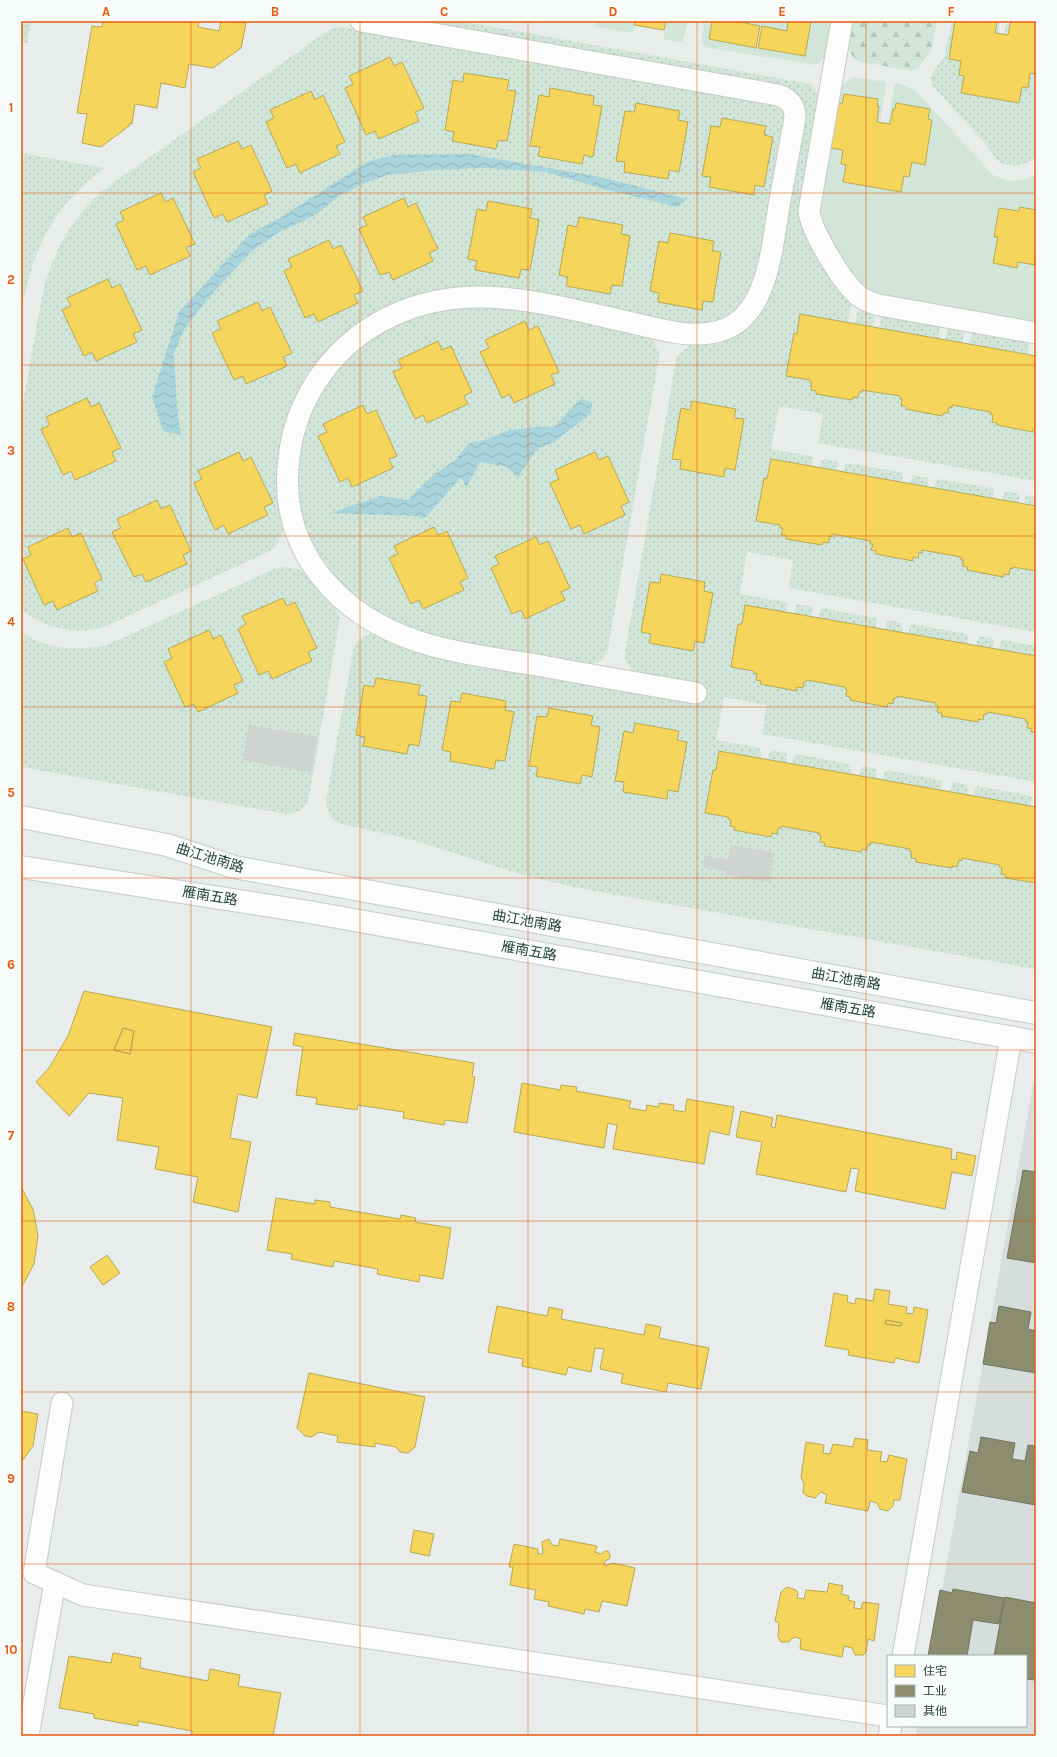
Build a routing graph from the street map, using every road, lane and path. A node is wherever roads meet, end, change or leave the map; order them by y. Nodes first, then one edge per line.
1 (361, 21) edge
2 (842, 21) edge
3 (1036, 333) edge
4 (696, 693) dead end
5 (21, 817) edge
6 (21, 867) edge
7 (1036, 1013) edge
8 (1011, 1038) junction
9 (1036, 1042) edge
10 (62, 1403) dead end
11 (55, 1582) junction
12 (903, 1655) edge
13 (887, 1716) edge
14 (28, 1736) edge

1 - 4 street
2 - 3 street
5 - 7 main road, 曲江池南路
6 - 8 main road, 雁南五路
8 - 9 main road, 雁南五路
8 - 12 street
10 - 11 street
11 - 13 street
11 - 14 street

